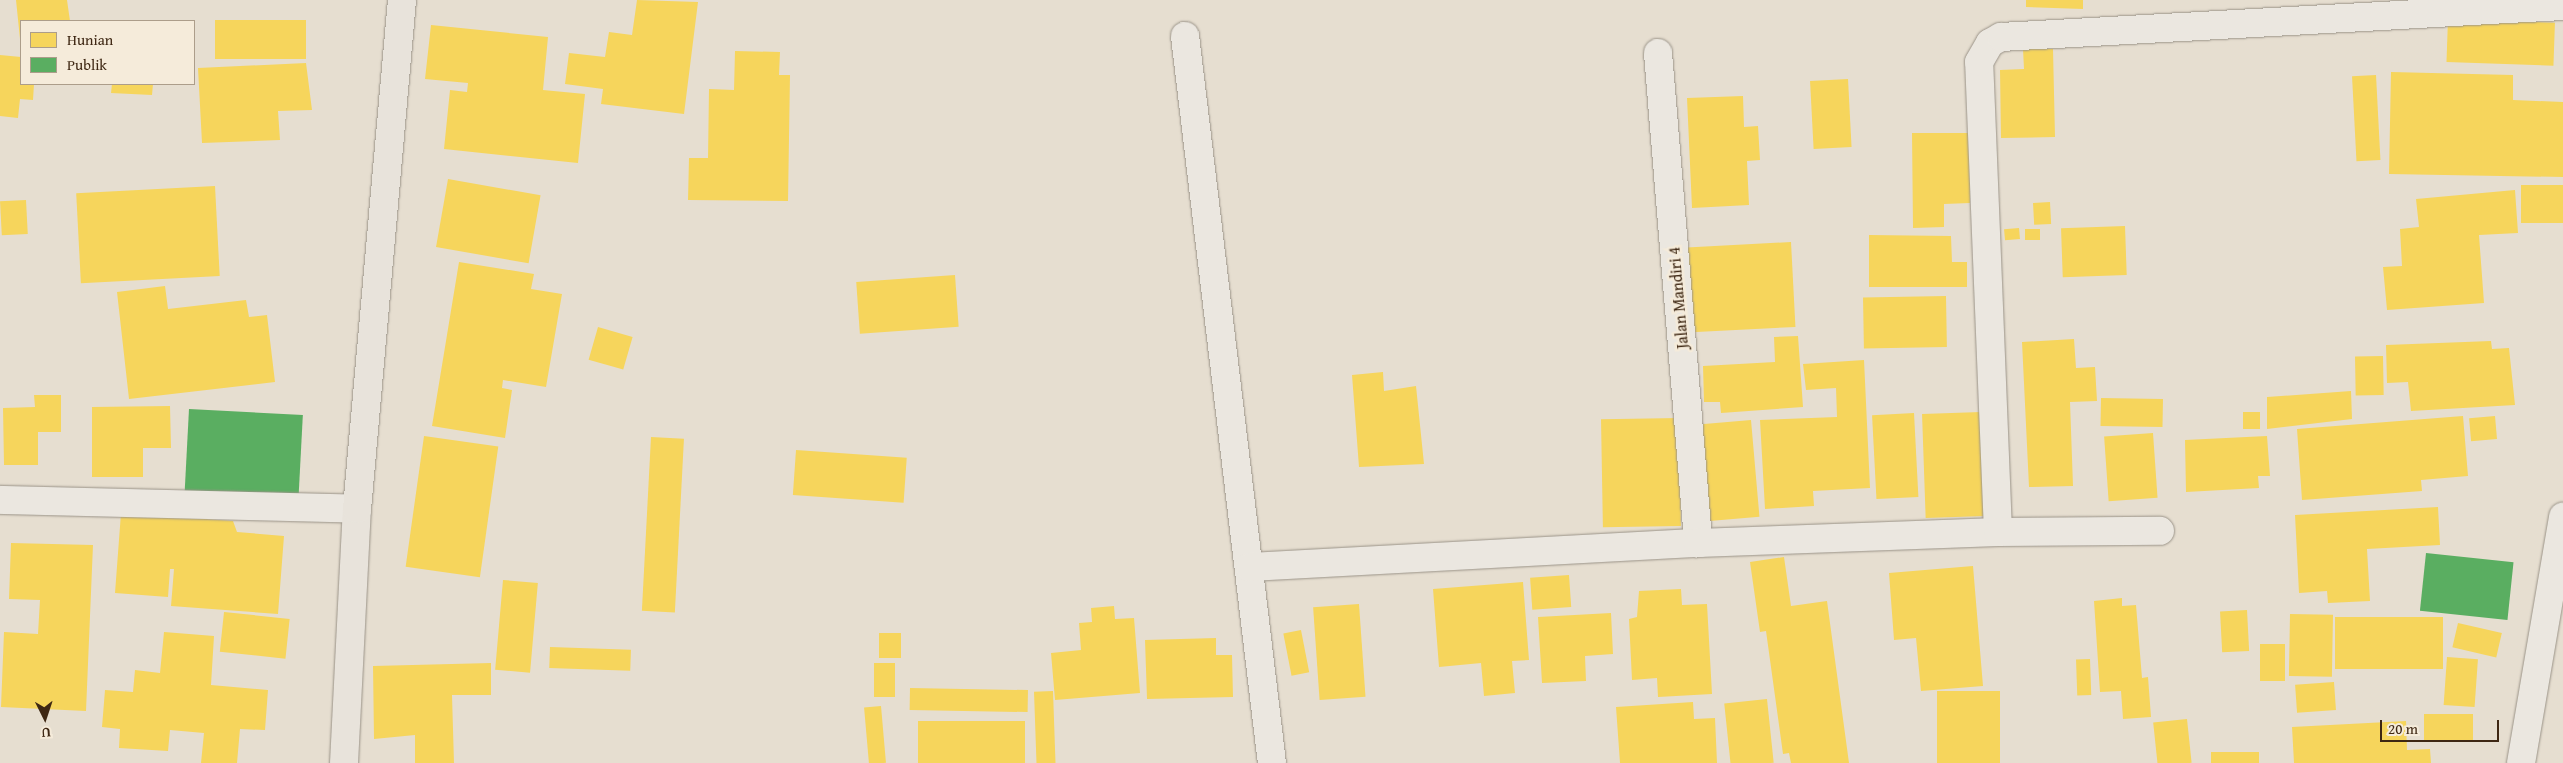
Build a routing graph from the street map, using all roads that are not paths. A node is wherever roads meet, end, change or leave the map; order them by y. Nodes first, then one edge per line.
1 (402, 0) edge
2 (2563, 6) edge
3 (1185, 36) dead end
4 (1658, 53) dead end
5 (0, 500) edge
6 (357, 508) junction
7 (2563, 517) edge
8 (2160, 531) dead end
9 (1998, 532) junction
10 (1698, 543) junction
11 (1250, 567) junction
12 (344, 763) edge
13 (1272, 763) edge
14 (2521, 763) edge

1 - 6 main road
2 - 9 street
3 - 11 street
4 - 10 street, Jalan Mandiri 4
5 - 6 street
6 - 12 main road
7 - 14 street
8 - 9 street
9 - 10 street
10 - 11 street
11 - 13 street

